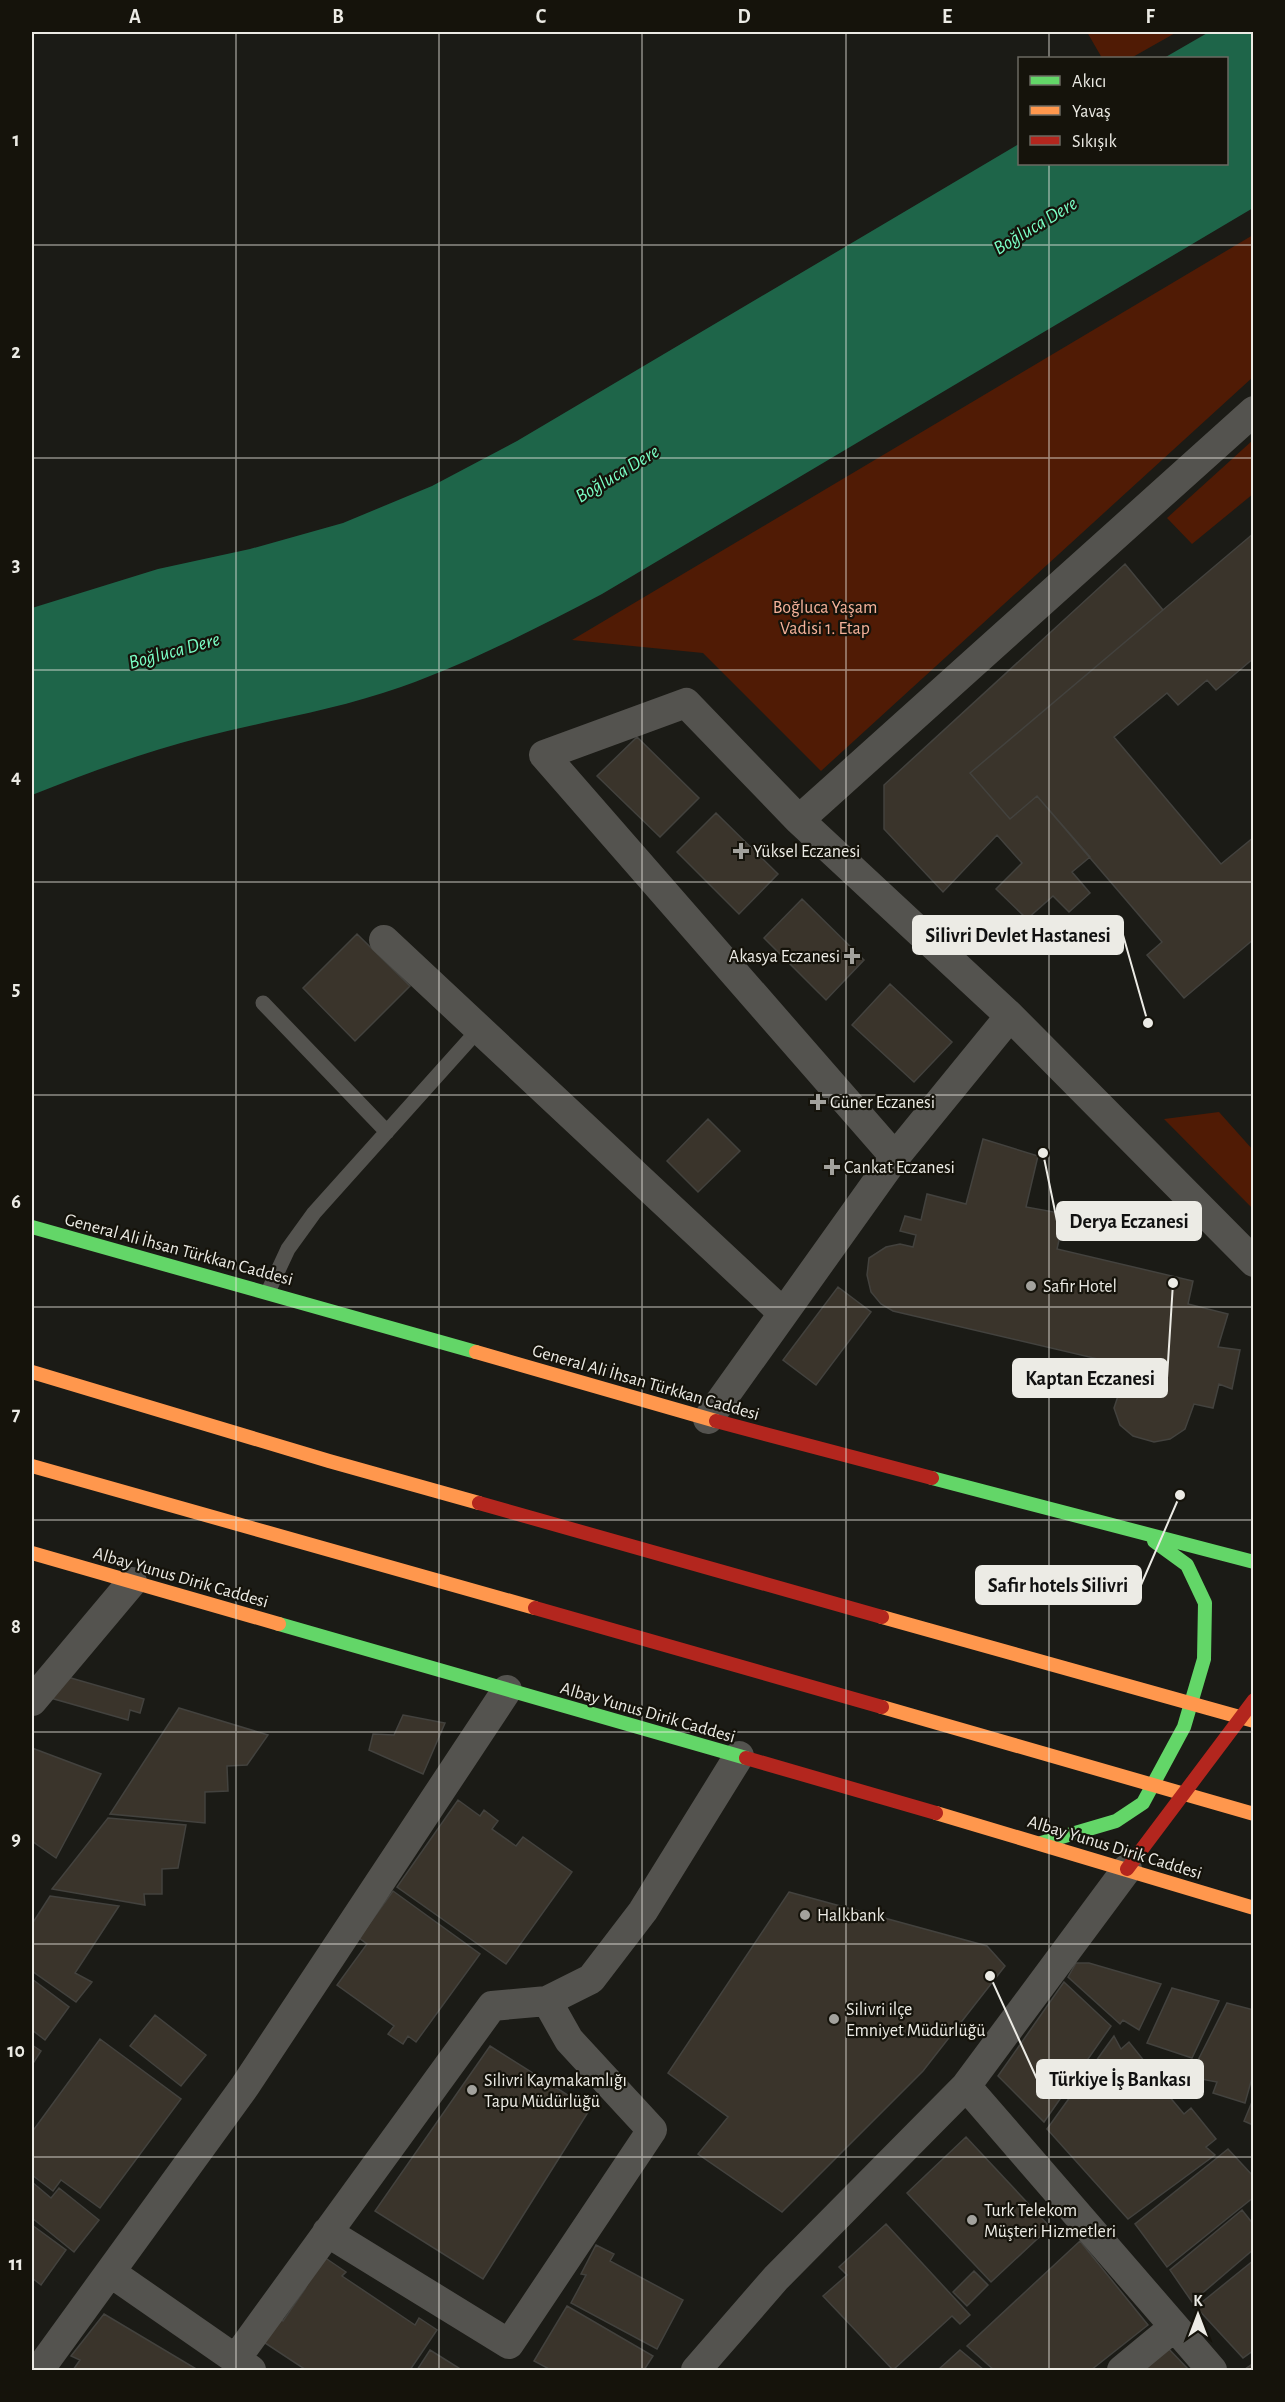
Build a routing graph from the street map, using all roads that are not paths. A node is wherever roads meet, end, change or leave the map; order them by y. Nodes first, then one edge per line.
1 (1254, 411) edge
2 (799, 820) junction
3 (384, 940) dead end
4 (263, 1003) dead end
5 (1010, 1016) junction
6 (479, 1029) junction
7 (387, 1132) junction
8 (895, 1157) junction
9 (32, 1227) edge
10 (1254, 1262) edge
11 (268, 1292) junction
12 (783, 1313) junction
13 (32, 1372) edge
14 (708, 1419) junction
15 (32, 1466) edge
16 (1148, 1536) junction
17 (32, 1553) edge
18 (1254, 1562) edge
19 (132, 1582) junction
20 (507, 1690) junction
21 (1254, 1700) edge
22 (32, 1701) edge
23 (1254, 1721) edge
24 (739, 1756) junction
25 (1254, 1814) edge
26 (1041, 1843) junction
27 (1127, 1869) junction
28 (1254, 1908) edge
29 (547, 2001) junction
30 (966, 2086) junction
31 (327, 2232) junction
32 (110, 2272) junction
33 (1174, 2327) junction
34 (243, 2365) edge
35 (39, 2370) edge
36 (696, 2370) edge
37 (1122, 2370) edge
38 (1212, 2370) edge

1 - 2 street
2 - 5 street
2 - 8 street
3 - 6 street
4 - 7 lane
5 - 8 street
5 - 10 street
6 - 7 lane
6 - 12 street
7 - 11 lane
8 - 12 street
9 - 11 main road, General Ali İhsan Türkkan Caddesi
11 - 14 main road, General Ali İhsan Türkkan Caddesi
12 - 14 street
13 - 23 main road
14 - 16 main road, General Ali İhsan Türkkan Caddesi
15 - 25 main road
16 - 18 main road, General Ali İhsan Türkkan Caddesi
16 - 26 main road
17 - 19 main road, Albay Yunus Dirik Caddesi
19 - 20 main road, Albay Yunus Dirik Caddesi
19 - 22 street
20 - 24 main road, Albay Yunus Dirik Caddesi
20 - 32 street
21 - 27 main road
24 - 26 main road, Albay Yunus Dirik Caddesi
24 - 29 street
26 - 27 main road, Albay Yunus Dirik Caddesi
27 - 28 main road, Albay Yunus Dirik Caddesi
27 - 30 street
29 - 31 street
29 - 31 street
30 - 33 street
30 - 36 street
31 - 34 street
32 - 34 street
32 - 35 street
33 - 37 street
33 - 38 street

